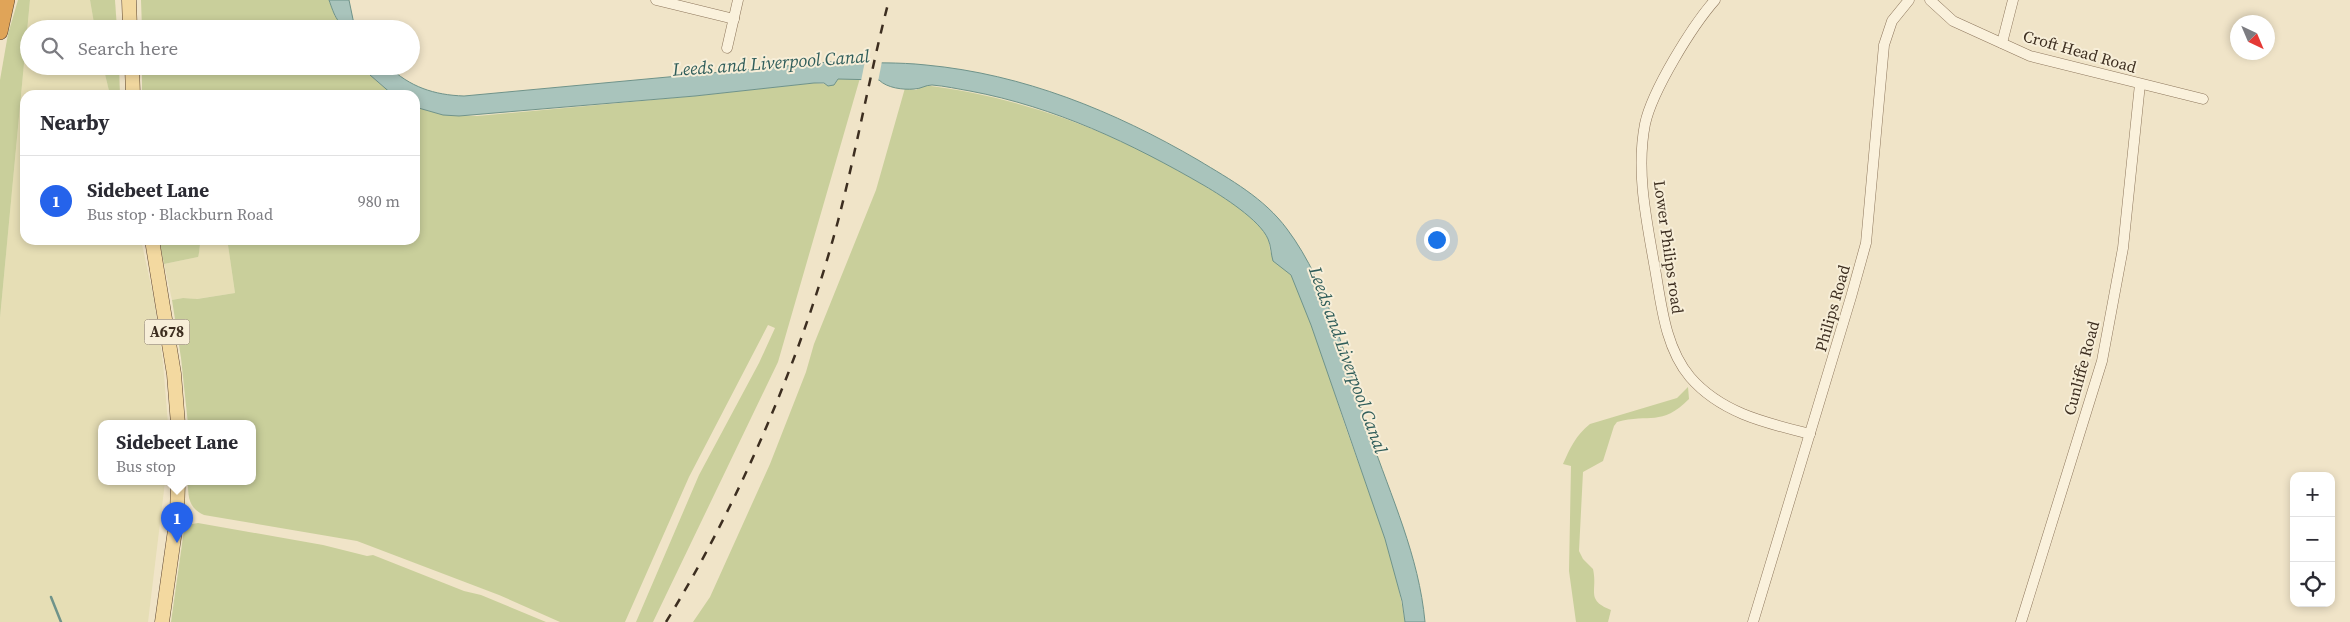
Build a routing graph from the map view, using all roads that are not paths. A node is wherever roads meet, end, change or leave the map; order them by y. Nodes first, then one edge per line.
1 (8, 0) edge
2 (129, 0) edge
3 (656, 0) edge
4 (738, 0) edge
5 (1715, 0) edge
6 (1909, 0) edge
7 (1930, 0) edge
8 (2013, 0) edge
9 (734, 19) junction
10 (130, 20) edge
11 (0, 32) edge
12 (2002, 43) junction
13 (727, 48) dead end
14 (132, 75) edge
15 (2140, 84) junction
16 (133, 90) edge
17 (2203, 100) dead end
18 (153, 245) edge
19 (178, 420) edge
20 (1810, 434) junction
21 (178, 485) edge
22 (162, 622) edge
23 (1752, 622) edge
24 (2021, 622) edge

1 - 11 highway
2 - 10 main road
3 - 9 street
4 - 9 street
5 - 20 street, Lower Philips road
6 - 20 street, Philips Road
7 - 12 street, Croft Head Road
8 - 12 street
9 - 13 street
12 - 15 street, Croft Head Road
14 - 16 main road
15 - 17 street, Croft Head Road
15 - 24 street, Cunliffe Road
18 - 19 main road, A678
20 - 23 street, Philips Road
21 - 22 main road

